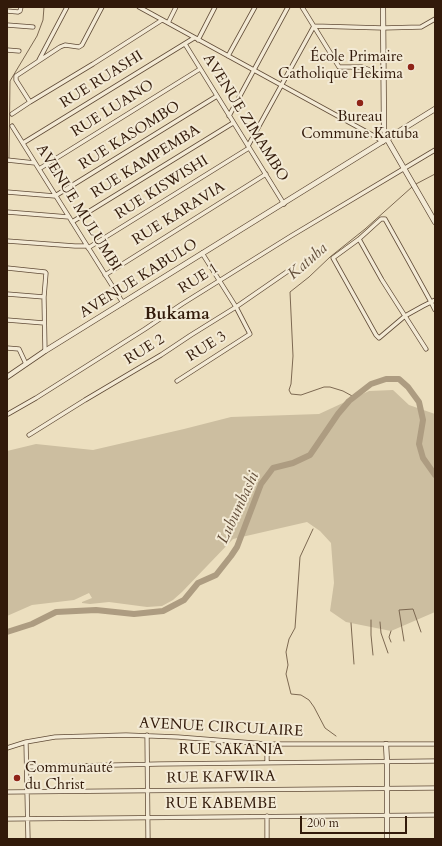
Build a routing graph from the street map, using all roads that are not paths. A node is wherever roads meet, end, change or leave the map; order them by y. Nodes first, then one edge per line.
1 (21, 7) edge
2 (67, 7) edge
3 (102, 7) edge
4 (140, 7) edge
5 (176, 7) edge
6 (215, 7) edge
7 (254, 7) edge
8 (288, 7) edge
9 (302, 7) edge
10 (383, 7) edge
11 (7, 11) edge
12 (435, 19) edge
13 (162, 20) junction
14 (168, 23) junction
15 (7, 25) edge
16 (314, 26) junction
17 (33, 27) dead end
18 (383, 28) junction
19 (196, 39) junction
20 (185, 44) junction
21 (7, 50) edge
22 (19, 51) dead end
23 (228, 56) junction
24 (38, 61) junction
25 (200, 69) junction
26 (254, 70) junction
27 (384, 75) junction
28 (282, 85) junction
29 (217, 96) junction
30 (30, 102) junction
31 (435, 109) edge
32 (12, 114) dead end
33 (229, 116) junction
34 (233, 123) junction
35 (12, 126) dead end
36 (385, 140) junction
37 (23, 143) junction
38 (249, 147) junction
39 (435, 150) edge
40 (7, 160) edge
41 (35, 163) junction
42 (405, 168) junction
43 (39, 169) junction
44 (266, 174) junction
45 (7, 192) edge
46 (56, 196) junction
47 (284, 204) junction
48 (7, 212) edge
49 (69, 217) junction
50 (72, 222) junction
51 (435, 222) edge
52 (359, 239) junction
53 (7, 241) edge
54 (88, 247) junction
55 (202, 253) junction
56 (7, 268) edge
57 (290, 269) dead end
58 (105, 275) junction
59 (220, 281) junction
60 (7, 294) edge
61 (44, 297) junction
62 (435, 300) edge
63 (431, 302) junction
64 (123, 303) junction
65 (236, 307) junction
66 (435, 310) edge
67 (405, 316) junction
68 (7, 320) edge
69 (44, 323) junction
70 (7, 348) edge
71 (426, 349) dead end
72 (45, 351) junction
73 (26, 364) junction
74 (7, 377) edge
75 (177, 381) dead end
76 (8, 414) edge
77 (29, 436) dead end
78 (147, 735) junction
79 (26, 742) junction
80 (267, 744) junction
81 (386, 744) junction
82 (435, 744) edge
83 (7, 748) edge
84 (435, 761) edge
85 (388, 762) junction
86 (266, 763) junction
87 (148, 764) junction
88 (28, 767) junction
89 (387, 788) junction
90 (435, 788) edge
91 (148, 791) junction
92 (7, 792) edge
93 (28, 792) junction
94 (387, 815) junction
95 (435, 815) edge
96 (267, 816) junction
97 (148, 817) junction
98 (7, 819) edge
99 (28, 819) junction
100 (28, 839) edge
101 (148, 839) edge
102 (267, 839) edge
103 (386, 839) edge

1 - 11 street
2 - 24 street
3 - 24 street
4 - 13 street
5 - 14 street
6 - 19 street
7 - 23 street
8 - 26 street
9 - 16 street
10 - 18 street
12 - 18 street
13 - 14 street
13 - 30 street
14 - 19 street
15 - 17 street
16 - 18 street
16 - 27 street
16 - 28 street
18 - 27 street
19 - 20 street, RUE RUASHI
19 - 23 street
20 - 25 street, AVENUE ZIMAMBO
20 - 37 street, RUE RUASHI
21 - 22 street
23 - 26 street
24 - 30 street
25 - 29 street, AVENUE ZIMAMBO
25 - 43 street, RUE LUANO
26 - 28 street
26 - 33 street
27 - 36 street
28 - 36 street
28 - 38 street
29 - 33 street, AVENUE ZIMAMBO
29 - 46 street, RUE KASOMBO
30 - 32 street
31 - 36 street, AVENUE KABULO
33 - 34 street, AVENUE ZIMAMBO
34 - 38 street, AVENUE ZIMAMBO
34 - 50 street, RUE KAMPEMBA
35 - 37 street, AVENUE MULUMBI
36 - 42 street
36 - 47 street, AVENUE KABULO
37 - 41 street, AVENUE MULUMBI
38 - 44 street, AVENUE ZIMAMBO
38 - 54 street, RUE KISWISHI
39 - 42 street, RUE 1
40 - 41 street
41 - 43 street, AVENUE MULUMBI
42 - 51 street
42 - 59 street, RUE 1
43 - 46 street, AVENUE MULUMBI
44 - 47 street, AVENUE ZIMAMBO
44 - 58 street, RUE KARAVIA
45 - 46 street
46 - 49 street, AVENUE MULUMBI
47 - 55 street, AVENUE KABULO
48 - 49 street
49 - 50 street, AVENUE MULUMBI
50 - 54 street, AVENUE MULUMBI
52 - 63 street
52 - 67 street
52 - 67 street
53 - 54 street
54 - 58 street, AVENUE MULUMBI
55 - 59 street
55 - 64 street, AVENUE KABULO
56 - 61 street
57 - 65 street, RUE 2
58 - 64 street, AVENUE MULUMBI
59 - 65 street
59 - 76 street, RUE 1
60 - 61 street
61 - 69 street
62 - 63 street
63 - 66 street
63 - 67 street
64 - 72 street, AVENUE KABULO
65 - 75 street, RUE 3
65 - 77 street, RUE 2
67 - 71 street
68 - 69 street
69 - 72 street
70 - 73 street
72 - 73 street, AVENUE KABULO
73 - 74 street, AVENUE KABULO
78 - 79 street, AVENUE CIRCULAIRE
78 - 80 street, AVENUE CIRCULAIRE
78 - 87 street
79 - 83 street, AVENUE CIRCULAIRE
79 - 88 street
80 - 81 street, AVENUE CIRCULAIRE
80 - 86 street
81 - 82 street, AVENUE CIRCULAIRE
81 - 85 street
84 - 85 street, RUE SAKANIA
85 - 86 street, RUE SAKANIA
85 - 89 street
86 - 87 street, RUE SAKANIA
87 - 88 street, RUE SAKANIA
87 - 91 street
88 - 93 street
89 - 90 street, RUE KAFWIRA
89 - 91 street, RUE KAFWIRA
89 - 94 street
91 - 93 street, RUE KAFWIRA
91 - 97 street
92 - 93 street, RUE KAFWIRA
93 - 99 street
94 - 95 street, RUE KABEMBE
94 - 96 street, RUE KABEMBE
94 - 103 street
96 - 97 street, RUE KABEMBE
96 - 102 street
97 - 99 street, RUE KABEMBE
97 - 101 street
98 - 99 street, RUE KABEMBE
99 - 100 street

